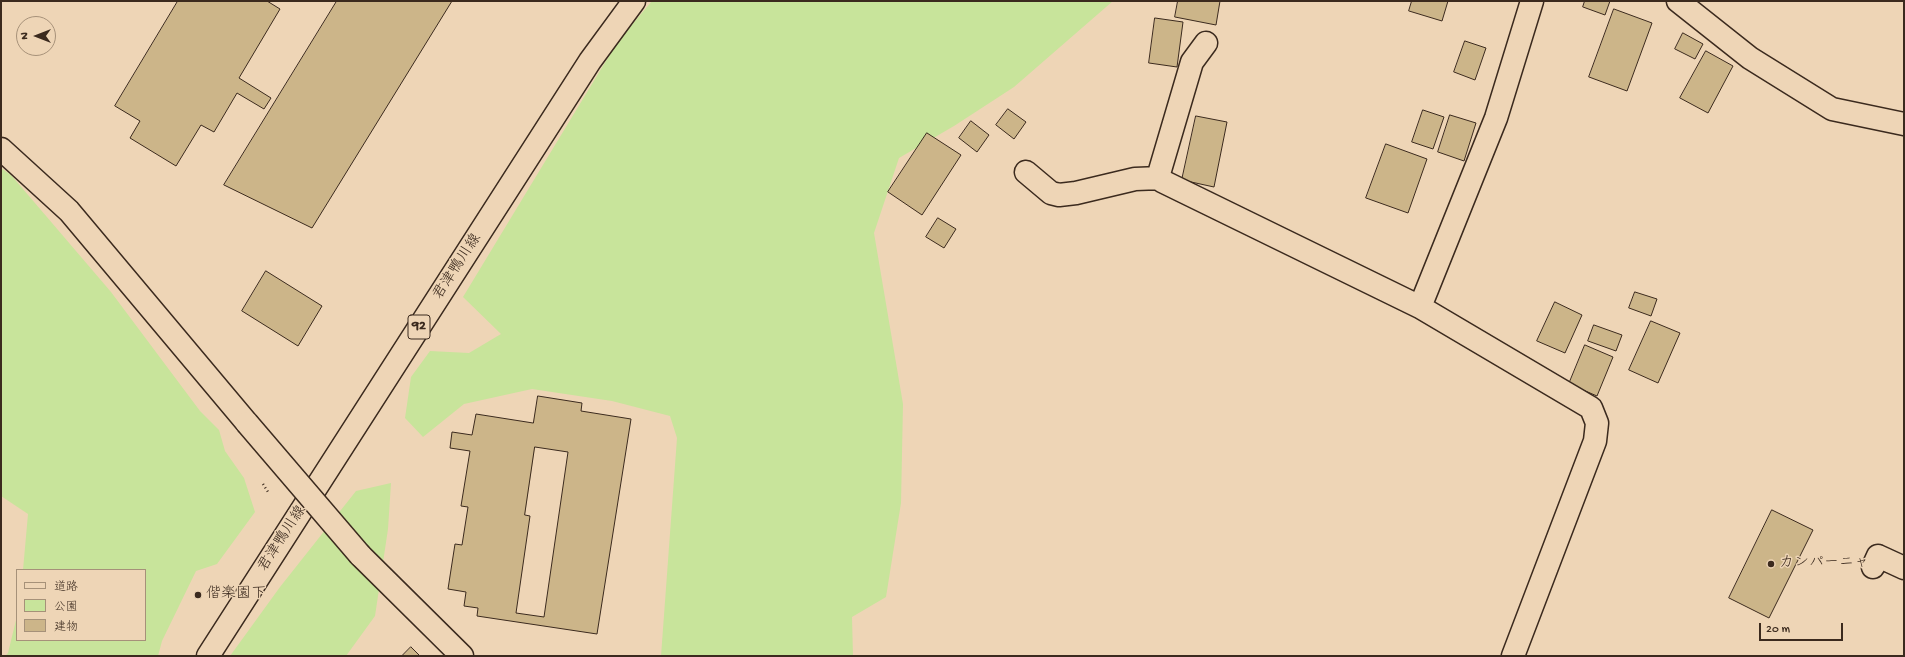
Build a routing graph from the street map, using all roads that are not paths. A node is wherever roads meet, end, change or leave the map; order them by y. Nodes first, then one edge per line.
1 (634, 1) edge
2 (1532, 1) edge
3 (1678, 1) edge
4 (1206, 43) dead end
5 (1904, 124) edge
6 (1, 149) edge
7 (1026, 172) dead end
8 (1161, 178) junction
9 (1420, 307) junction
10 (1873, 567) dead end
11 (1904, 568) edge
12 (208, 656) edge
13 (462, 656) edge
14 (1513, 656) edge

1 - 12 street, 君津鴨川線 / 92
2 - 9 street
3 - 5 street
4 - 8 street
6 - 13 street, bridge
7 - 8 street
8 - 9 street
9 - 14 street
10 - 11 street

